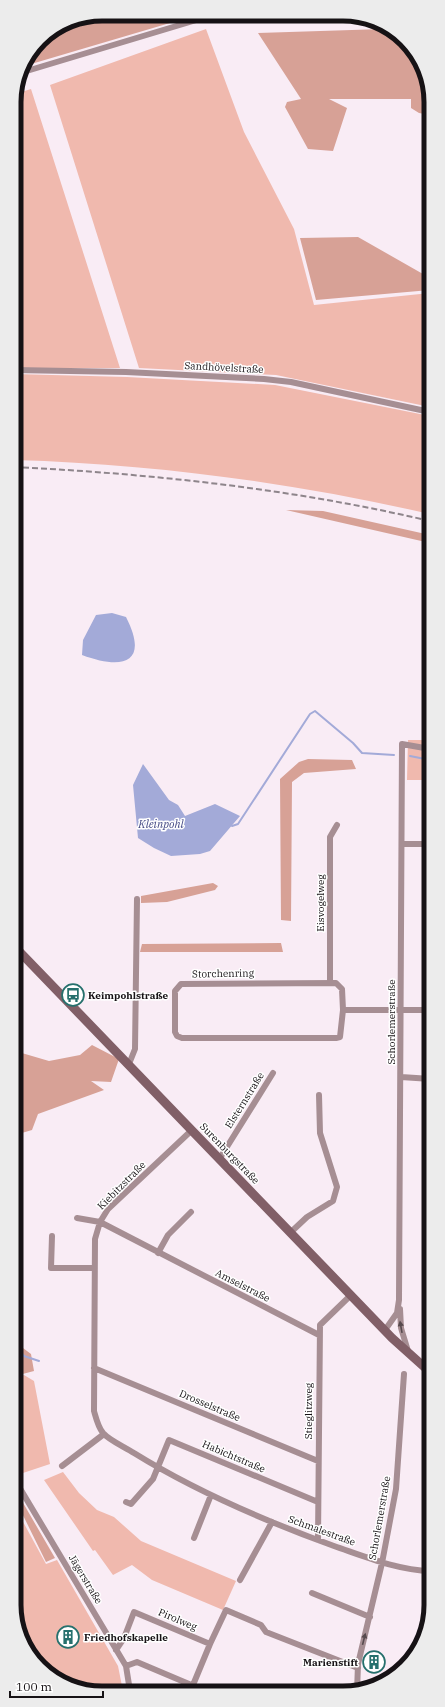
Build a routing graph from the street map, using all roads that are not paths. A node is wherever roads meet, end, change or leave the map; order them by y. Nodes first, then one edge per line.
1 (193, 21) edge
2 (27, 71) edge
3 (21, 370) edge
4 (424, 411) edge
5 (424, 748) edge
6 (337, 824) dead end
7 (402, 844) junction
8 (424, 844) edge
9 (137, 899) dead end
10 (21, 953) edge
11 (330, 983) junction
12 (343, 1010) junction
13 (400, 1010) junction
14 (424, 1010) edge
15 (129, 1064) junction
16 (273, 1073) dead end
17 (401, 1077) junction
18 (424, 1078) edge
19 (319, 1095) dead end
20 (192, 1130) junction
21 (220, 1158) junction
22 (191, 1212) dead end
23 (77, 1218) dead end
24 (100, 1222) junction
25 (291, 1232) junction
26 (52, 1236) dead end
27 (158, 1253) junction
28 (94, 1268) junction
29 (351, 1295) junction
30 (399, 1300) junction
31 (385, 1330) junction
32 (319, 1335) junction
33 (408, 1352) junction
34 (424, 1367) edge
35 (94, 1368) junction
36 (404, 1374) dead end
37 (104, 1434) junction
38 (318, 1461) junction
39 (62, 1466) dead end
40 (158, 1468) junction
41 (21, 1490) edge
42 (211, 1495) junction
43 (126, 1502) dead end
44 (318, 1502) junction
45 (272, 1522) junction
46 (194, 1538) dead end
47 (318, 1540) junction
48 (382, 1563) junction
49 (424, 1570) edge
50 (240, 1580) dead end
51 (312, 1593) dead end
52 (370, 1617) junction
53 (210, 1644) junction
54 (116, 1650) junction
55 (126, 1666) junction
56 (358, 1668) junction
57 (357, 1684) edge
58 (192, 1685) joint
59 (129, 1686) edge

1 - 2 street
3 - 4 street, Sandhövelstraße
5 - 7 street, Schorlemerstraße
6 - 11 street, Eisvogelweg
7 - 8 street
7 - 13 street, Schorlemerstraße
9 - 15 street
10 - 15 street, Surenburgstraße
11 - 12 street, Storchenring
11 - 12 street, Storchenring
12 - 13 street
13 - 14 street
13 - 17 street, Schorlemerstraße
15 - 20 street, Surenburgstraße
16 - 21 street, Elsternstraße
17 - 18 street
17 - 30 street, Schorlemerstraße
19 - 25 street
20 - 21 street, Surenburgstraße
20 - 24 street, Kiebitzstraße
21 - 25 street, Surenburgstraße
22 - 27 street
23 - 24 street, Amselstraße
24 - 27 street, Amselstraße
24 - 28 street, Kiebitzstraße
25 - 29 street, Surenburgstraße
26 - 28 street
27 - 32 street, Amselstraße
28 - 35 street, Kiebitzstraße
29 - 31 street, Surenburgstraße
29 - 32 street, Stieglitzweg
30 - 31 street, Schorlemerstraße
33 -> 30 street, Schorlemerstraße
31 - 33 street, Surenburgstraße
32 - 38 street, Stieglitzweg
33 - 34 street, Surenburgstraße
35 - 37 street
35 - 38 street, Drosselstraße
36 - 48 street, Schorlemerstraße
37 - 39 street
37 - 40 street, Schmalestraße
38 - 44 street, Stieglitzweg
40 - 42 street, Schmalestraße
40 - 43 street
40 - 44 street, Habichtstraße
41 - 54 street, Jägerstraße
42 - 45 street, Schmalestraße
42 - 46 street
44 - 47 street, Stieglitzweg
45 - 47 street, Schmalestraße
45 - 50 street
47 - 48 street, Schmalestraße
48 - 49 street, Schmalestraße
48 - 52 street, Schorlemerstraße
51 - 52 street
56 -> 52 street, Schorlemerstraße
53 - 54 street, Pirolweg
53 - 56 street
53 - 58 street
54 - 55 street, Jägerstraße
55 - 58 street
55 - 59 street, Jägerstraße
56 - 57 street, Schorlemerstraße

